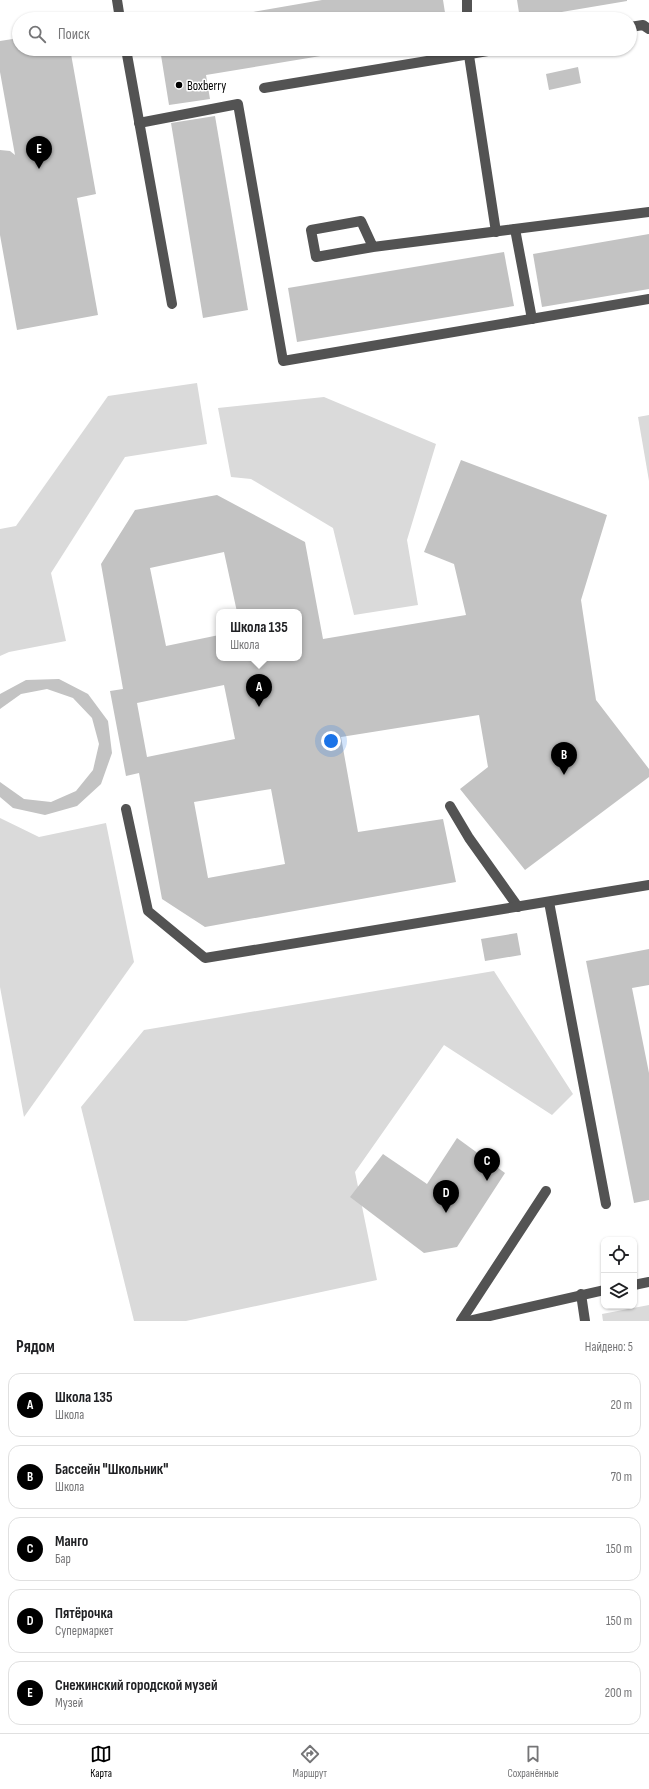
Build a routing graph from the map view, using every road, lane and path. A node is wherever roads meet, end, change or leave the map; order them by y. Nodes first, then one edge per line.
1 (120, 0) edge
2 (467, 0) edge
3 (120, 12) edge
4 (468, 12) edge
5 (637, 26) edge
6 (649, 29) edge
7 (127, 56) edge
8 (445, 56) edge
9 (469, 56) edge
10 (264, 88) dead end
11 (139, 123) junction
12 (649, 212) edge
13 (515, 229) junction
14 (496, 232) junction
15 (374, 247) junction
16 (649, 299) edge
17 (172, 304) dead end
18 (532, 319) junction
19 (450, 806) dead end
20 (126, 809) dead end
21 (649, 885) edge
22 (549, 902) junction
23 (518, 907) junction
24 (546, 1191) dead end
25 (606, 1204) dead end
26 (649, 1282) edge
27 (637, 1284) edge
28 (601, 1291) edge
29 (581, 1294) junction
30 (461, 1321) edge
31 (468, 1321) edge
32 (586, 1321) edge

1 - 3 lane
2 - 4 lane
5 - 6 lane
7 - 11 lane
8 - 10 lane
9 - 14 lane
11 - 17 lane
11 - 18 lane
12 - 13 lane
13 - 14 lane
13 - 18 lane
14 - 15 lane
15 - 15 lane
16 - 18 lane
19 - 23 lane
20 - 23 lane
21 - 22 lane
22 - 23 lane
22 - 25 lane
24 - 30 lane
26 - 27 lane
28 - 29 lane
29 - 31 lane
29 - 32 lane

